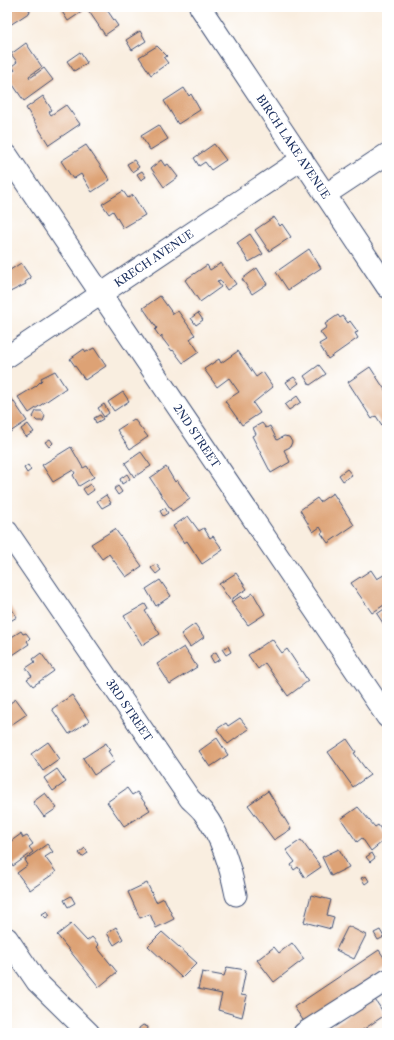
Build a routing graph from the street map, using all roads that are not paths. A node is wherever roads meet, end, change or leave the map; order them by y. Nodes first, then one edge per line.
1 (200, 7) edge
2 (387, 154) edge
3 (7, 155) edge
4 (302, 159) junction
5 (325, 195) junction
6 (387, 287) edge
7 (101, 295) junction
8 (7, 357) edge
9 (7, 531) edge
10 (387, 716) edge
11 (236, 895) dead end
12 (7, 938) edge
13 (387, 980) edge
14 (89, 1033) edge
15 (304, 1033) edge

1 - 4 street, BIRCH LAKE AVENUE
2 - 5 street
3 - 7 street, 2ND STREET
4 - 5 street, BIRCH LAKE AVENUE
4 - 7 street, KRECH AVENUE
5 - 6 street, BIRCH LAKE AVENUE
7 - 8 street, KRECH AVENUE
7 - 10 street, 2ND STREET
9 - 11 street, 3RD STREET
12 - 14 street
13 - 15 street

